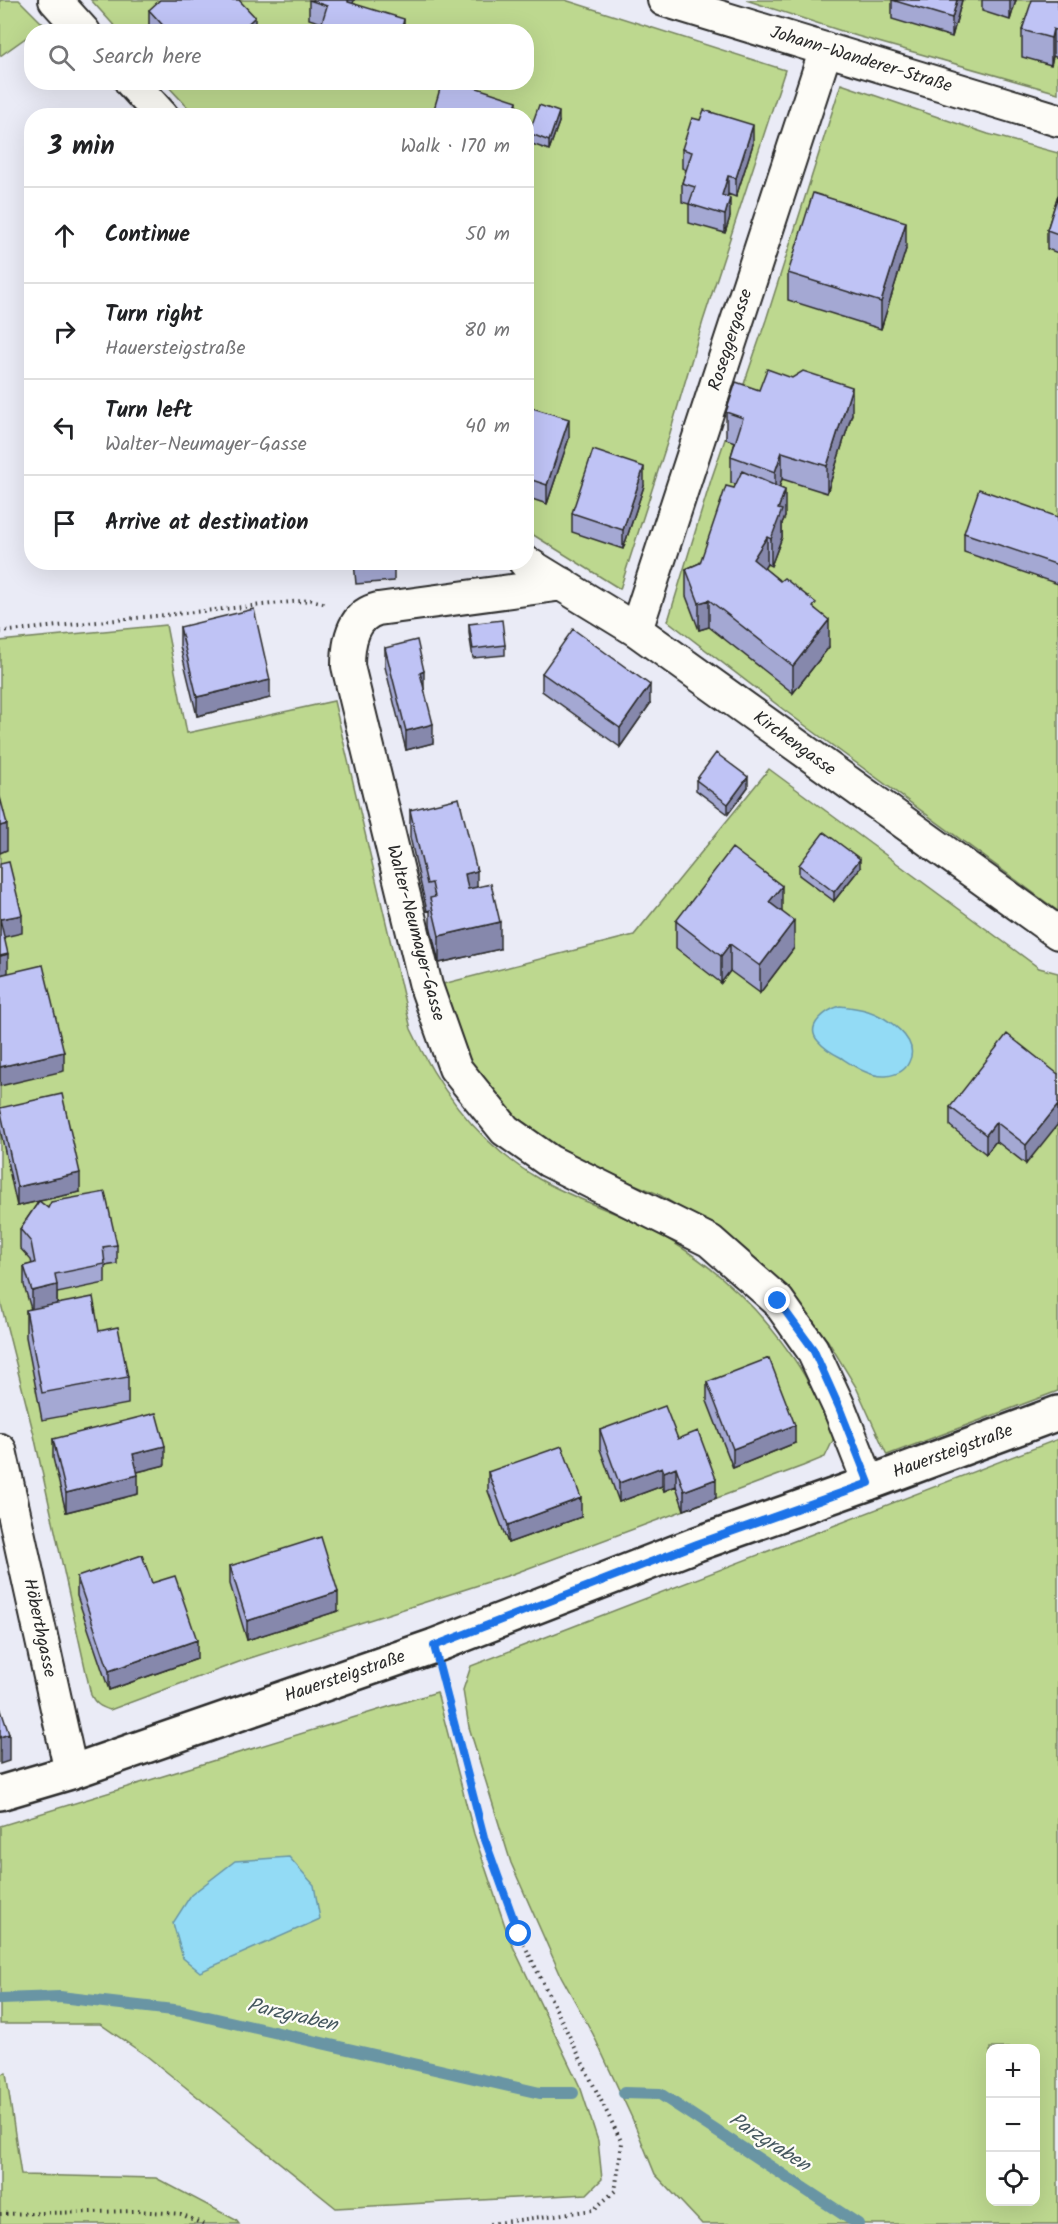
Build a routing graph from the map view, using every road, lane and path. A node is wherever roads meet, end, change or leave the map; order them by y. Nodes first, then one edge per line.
1 (55, 0) edge
2 (664, 0) edge
3 (77, 24) edge
4 (826, 49) junction
5 (138, 90) edge
6 (155, 108) edge
7 (1058, 120) edge
8 (534, 567) edge
9 (563, 584) junction
10 (366, 612) junction
11 (636, 630) junction
12 (0, 632) edge
13 (1058, 933) edge
14 (1058, 1413) edge
15 (0, 1450) edge
16 (869, 1483) junction
17 (434, 1646) junction
18 (71, 1772) junction
19 (0, 1793) edge
20 (0, 2214) edge
21 (203, 2224) edge
22 (489, 2224) edge

1 - 3 street
2 - 4 street, Johann-Wanderer-Straße
4 - 7 street, Johann-Wanderer-Straße
4 - 11 street, Roseggergasse
5 - 6 street
8 - 9 street, Kirchengasse
9 - 10 street
9 - 11 street, Kirchengasse
10 - 12 path
10 - 16 street, Walter-Neumayer-Gasse
11 - 13 street, Kirchengasse
14 - 16 street, Hauersteigstraße
15 - 18 street, Höberthgasse
16 - 17 street, Hauersteigstraße
17 - 18 street, Hauersteigstraße
17 - 22 path
18 - 19 street, Hauersteigstraße
20 - 21 path

